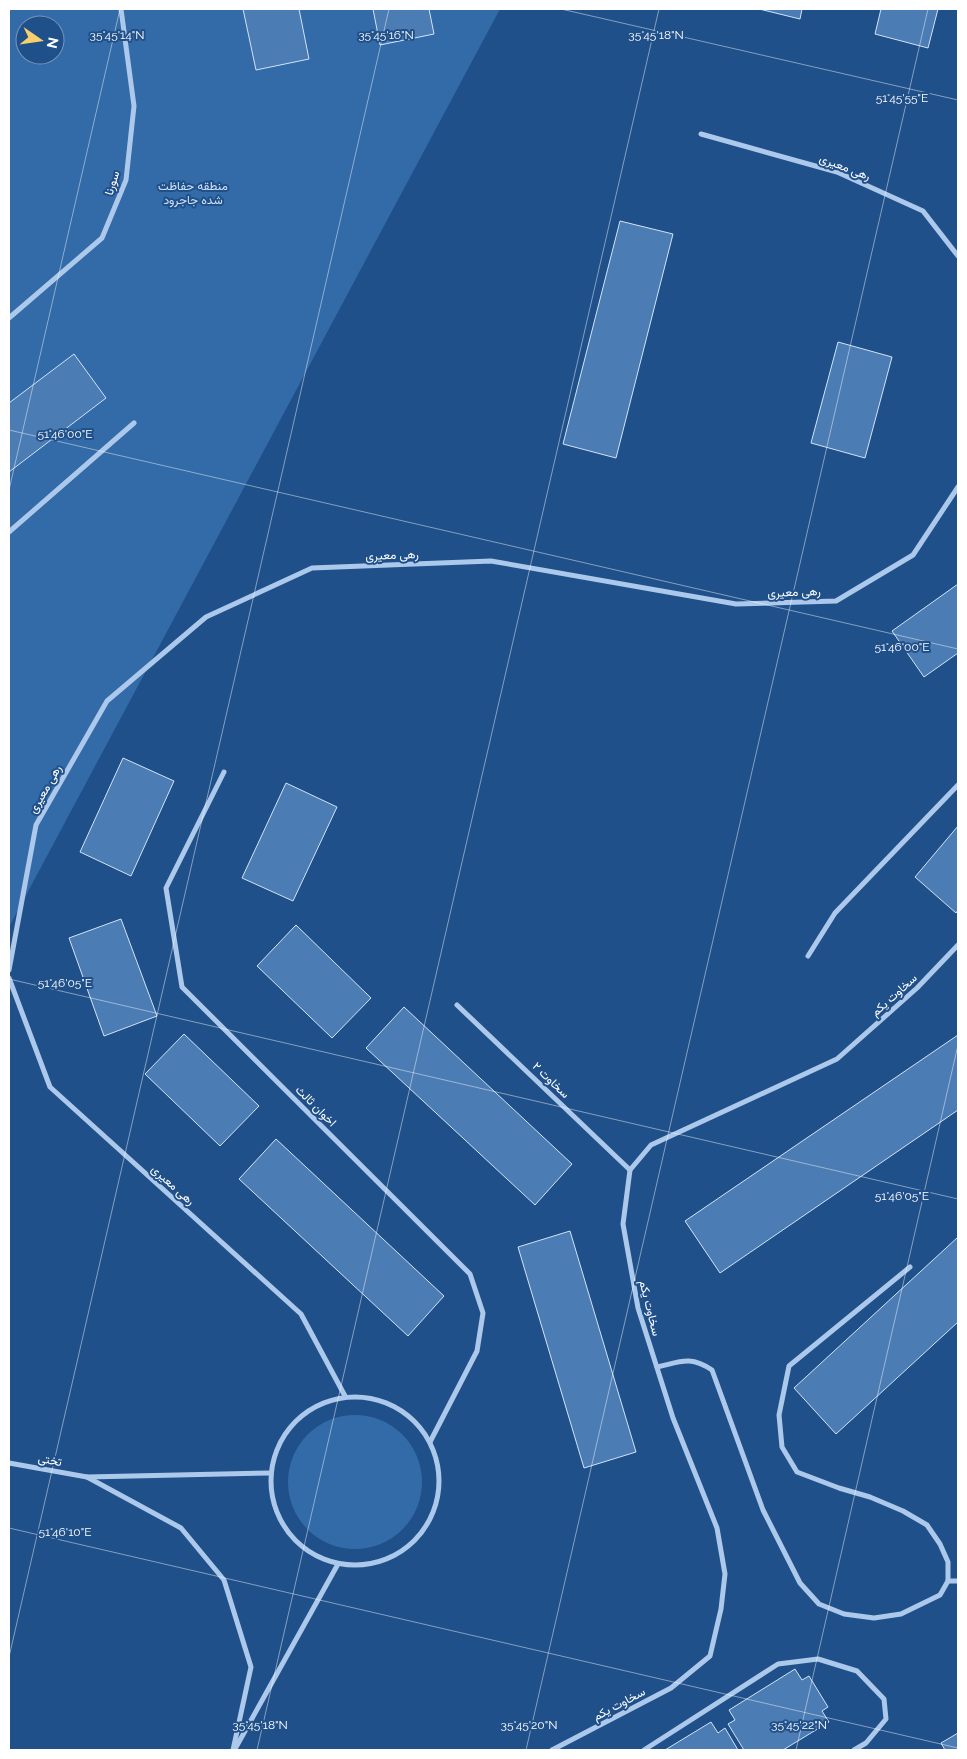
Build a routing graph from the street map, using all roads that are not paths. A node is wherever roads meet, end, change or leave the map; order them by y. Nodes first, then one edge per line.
1 (120, 9) edge
2 (702, 134) dead end
3 (958, 256) edge
4 (9, 318) edge
5 (134, 423) dead end
6 (958, 487) edge
7 (9, 532) edge
8 (224, 772) dead end
9 (958, 785) edge
10 (958, 945) edge
11 (808, 956) dead end
12 (9, 970) edge
13 (9, 978) edge
14 (457, 1005) dead end
15 (630, 1170) junction
16 (910, 1267) dead end
17 (656, 1367) junction
18 (345, 1396) junction
19 (430, 1442) junction
20 (9, 1463) edge
21 (271, 1473) junction
22 (87, 1477) junction
23 (338, 1564) junction
24 (948, 1581) junction
25 (958, 1581) edge
26 (234, 1750) edge
27 (552, 1750) edge
28 (644, 1750) edge
29 (854, 1750) edge

1 - 4 street, سورنا
2 - 3 street, رهی معیری
5 - 7 street
6 - 12 street, رهی معیری
8 - 19 street, اخوان ثالث
9 - 11 street
10 - 15 street, سخاوت یکم
13 - 18 street, رهی معیری
14 - 15 street, سخاوت ۲
15 - 17 street, سخاوت یکم
16 - 24 street
17 - 24 street
17 - 27 street, سخاوت یکم
18 - 19 street
18 - 21 street
19 - 23 street
20 - 22 street, تختی
21 - 22 street
21 - 23 street
22 - 26 street
23 - 26 street
24 - 25 street
28 - 29 street

